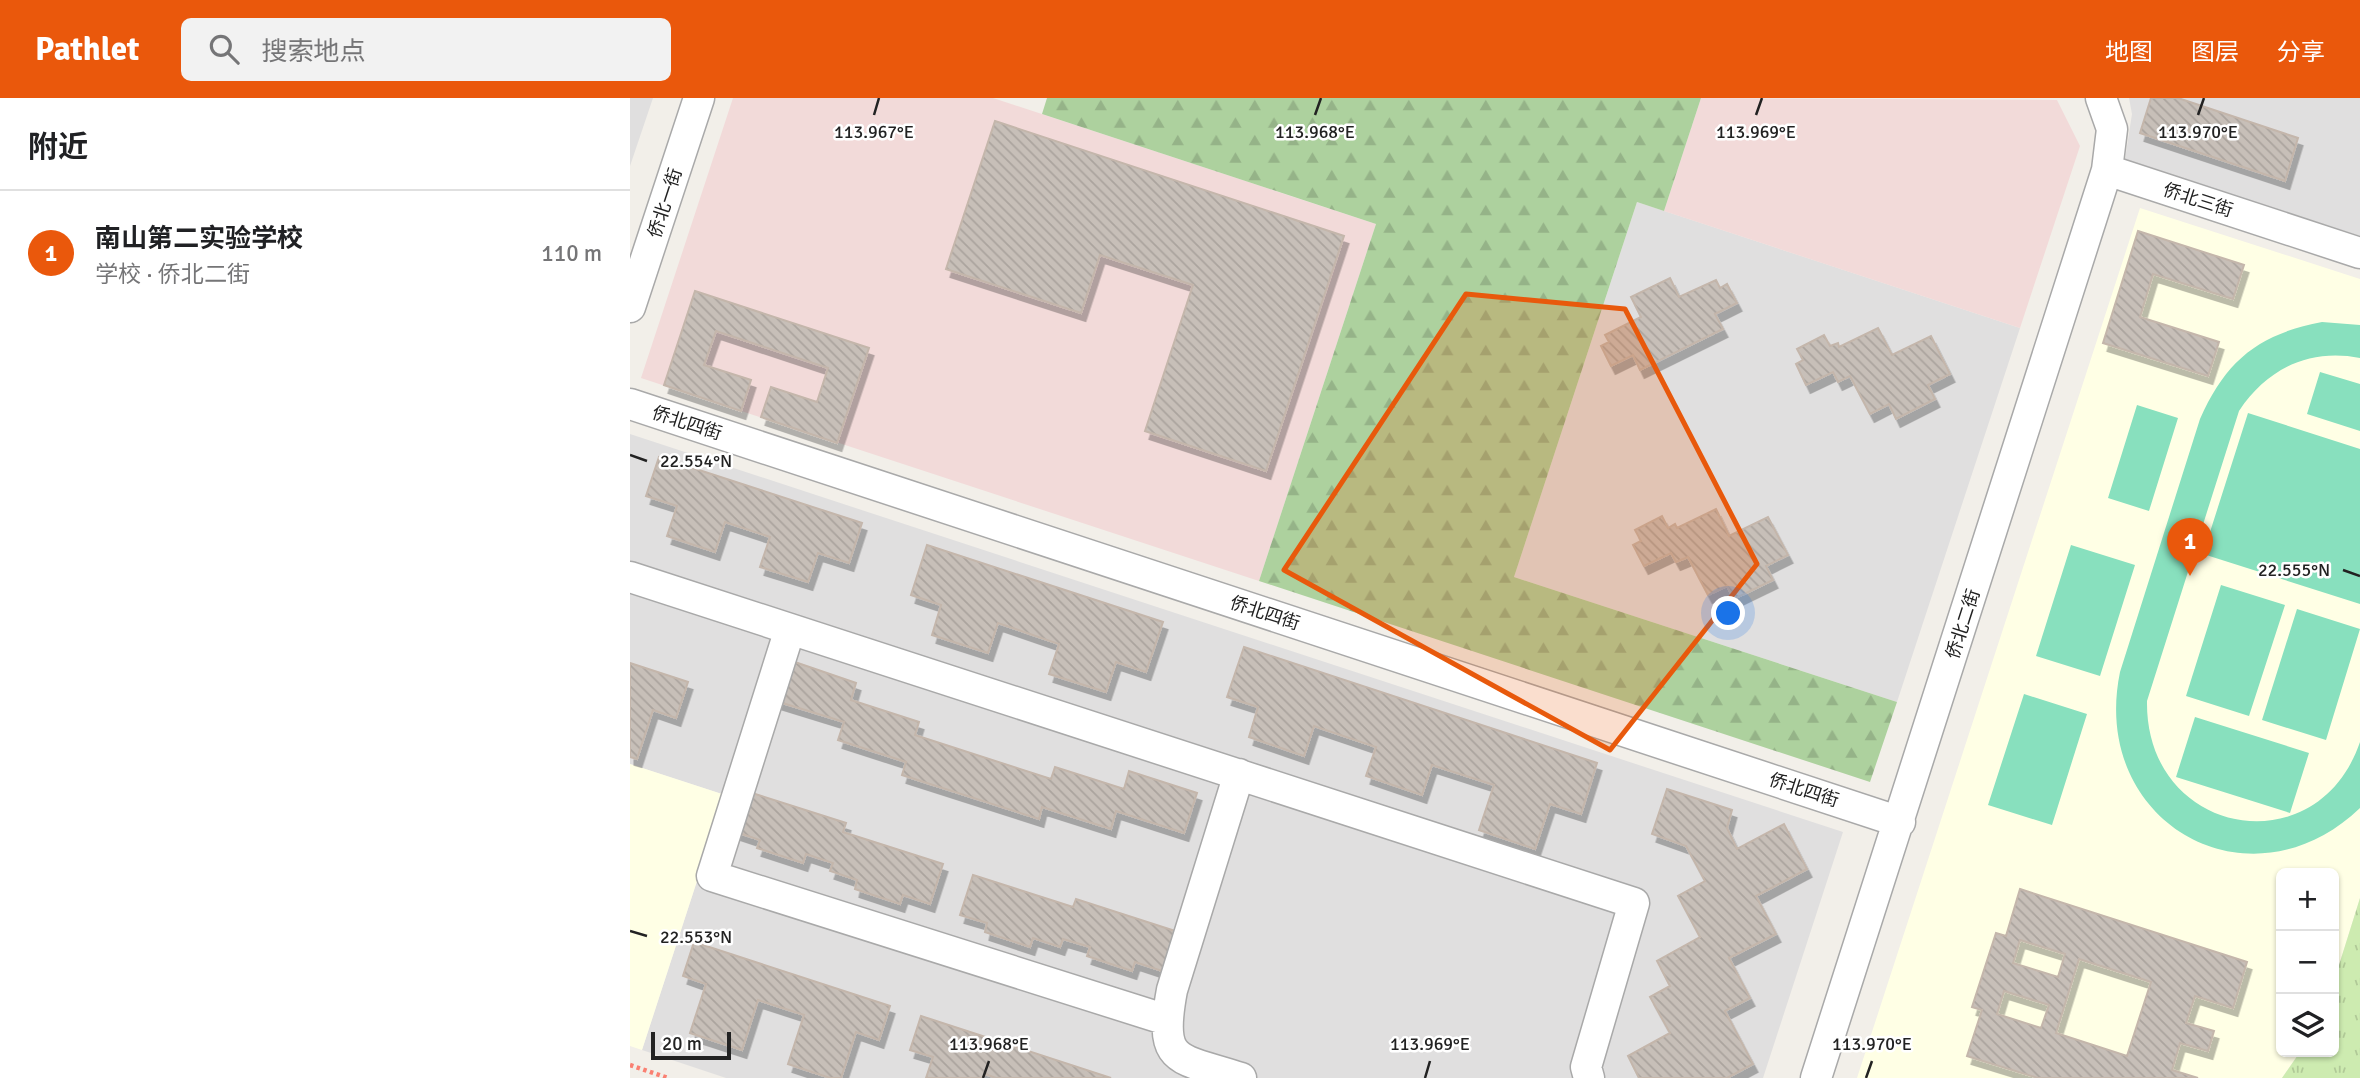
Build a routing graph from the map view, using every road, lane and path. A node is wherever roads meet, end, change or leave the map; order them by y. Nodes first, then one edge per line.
1 (699, 98) edge
2 (2101, 98) edge
3 (2107, 170) junction
4 (2360, 253) edge
5 (630, 307) edge
6 (630, 404) edge
7 (630, 577) edge
8 (790, 629) junction
9 (1239, 774) junction
10 (1900, 821) junction
11 (1167, 1020) junction
12 (630, 1065) edge
13 (668, 1078) edge
14 (1241, 1078) edge
15 (1589, 1078) edge
16 (1816, 1078) edge

1 - 5 street, 侨北一街
2 - 3 street
3 - 4 street, 侨北三街
3 - 10 street, 侨北二街
6 - 10 street, 侨北四街
7 - 8 street
8 - 9 street
8 - 11 street
9 - 11 street
9 - 15 street
10 - 16 street, 侨北二街
11 - 14 street
12 - 13 path

